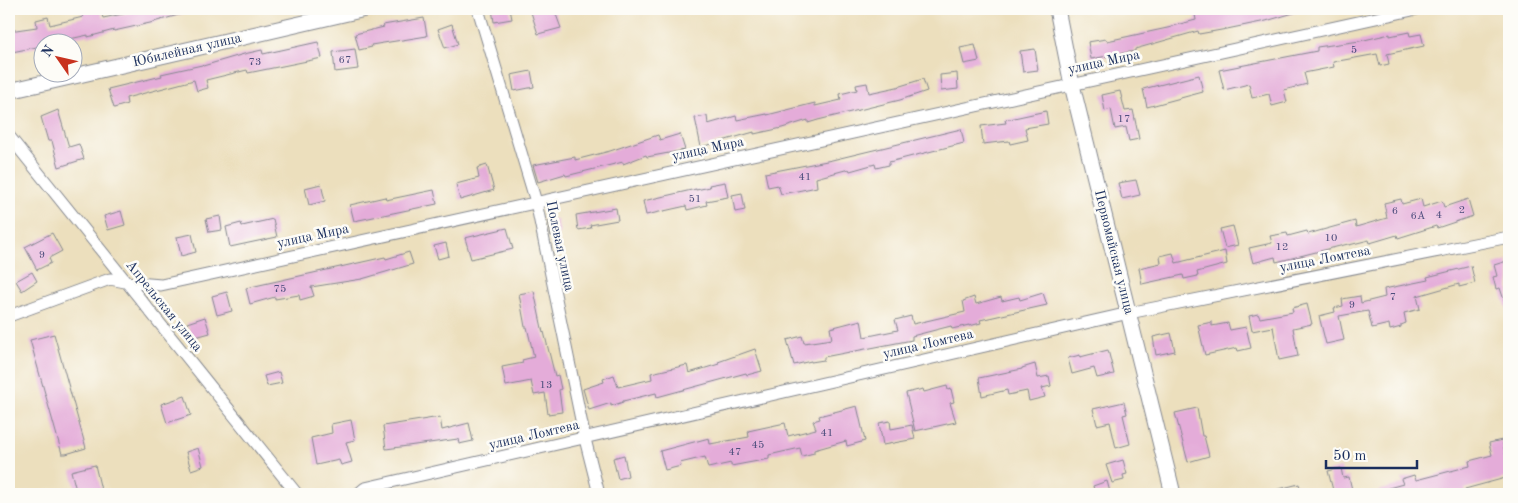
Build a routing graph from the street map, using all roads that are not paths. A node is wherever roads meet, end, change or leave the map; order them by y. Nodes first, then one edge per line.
1 (364, 9) edge
2 (478, 9) edge
3 (1057, 9) edge
4 (1417, 9) edge
5 (1072, 85) junction
6 (9, 91) edge
7 (9, 136) edge
8 (536, 202) junction
9 (1509, 237) edge
10 (125, 282) junction
11 (1129, 313) junction
12 (9, 316) edge
13 (585, 439) junction
14 (297, 494) edge
15 (358, 494) edge
16 (599, 494) edge
17 (1173, 494) edge

1 - 6 street, Юбилейная улица
2 - 8 street, Полевая улица
3 - 5 street, Первомайская улица
4 - 5 street, улица Мира
5 - 8 street, улица Мира
5 - 11 street, Первомайская улица
7 - 10 street, Апрельская улица
8 - 10 street, улица Мира
8 - 13 street, Полевая улица
9 - 11 street, улица Ломтева
10 - 12 street, улица Мира
10 - 14 street, Апрельская улица
11 - 13 street, улица Ломтева
11 - 17 street, Первомайская улица
13 - 15 street, улица Ломтева
13 - 16 street, Полевая улица

